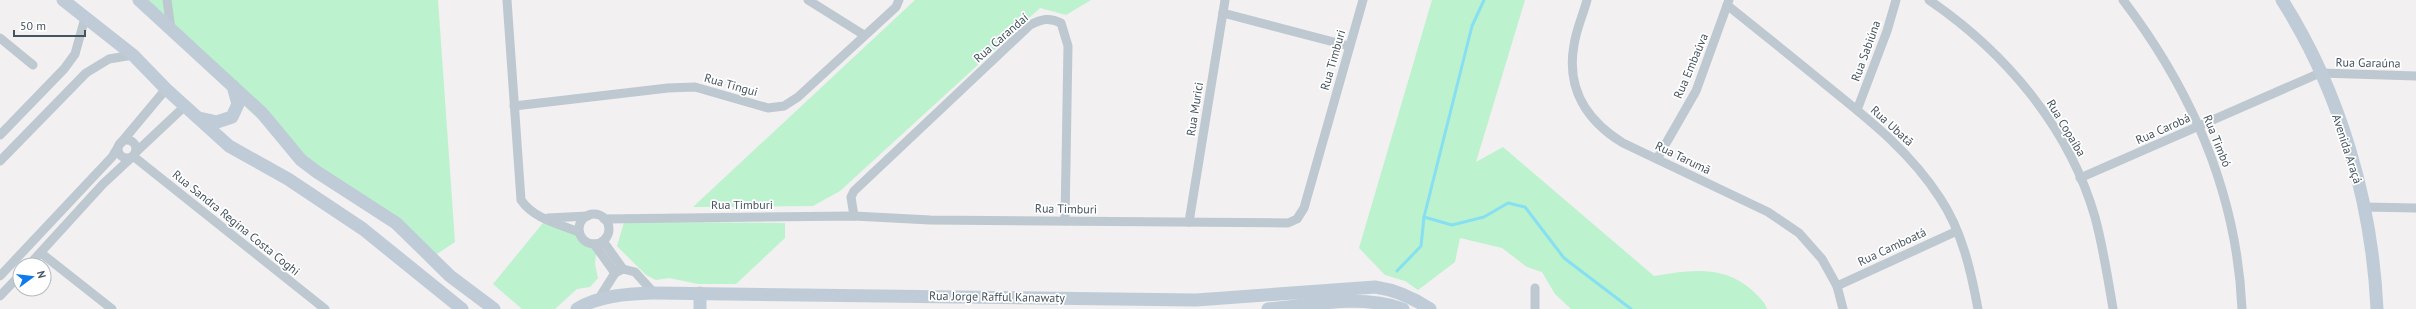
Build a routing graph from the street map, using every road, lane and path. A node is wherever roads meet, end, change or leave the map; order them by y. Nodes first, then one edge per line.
1 (63, 0) edge
2 (139, 0) edge
3 (167, 0) edge
4 (507, 0) edge
5 (808, 0) edge
6 (899, 0) edge
7 (1225, 0) edge
8 (1363, 0) edge
9 (1587, 0) edge
10 (1896, 0) edge
11 (1929, 0) edge
12 (2123, 0) edge
13 (2286, 2) edge
14 (1728, 3) edge
15 (1223, 13) junction
16 (85, 18) junction
17 (171, 29) junction
18 (864, 35) junction
19 (0, 38) edge
20 (1350, 46) junction
21 (133, 55) junction
22 (33, 65) dead end
23 (2320, 73) junction
24 (2416, 76) edge
25 (231, 83) junction
26 (166, 89) junction
27 (184, 106) junction
28 (514, 106) junction
29 (1857, 110) junction
30 (197, 117) junction
31 (2199, 126) junction
32 (0, 135) edge
33 (119, 146) junction
34 (133, 156) junction
35 (1657, 159) junction
36 (0, 161) edge
37 (2080, 178) junction
38 (2364, 207) junction
39 (2416, 208) edge
40 (588, 216) junction
41 (854, 216) junction
42 (547, 218) junction
43 (604, 219) junction
44 (1066, 221) junction
45 (1189, 222) junction
46 (1957, 230) junction
47 (579, 232) junction
48 (36, 238) junction
49 (598, 242) junction
50 (26, 248) junction
51 (38, 256) edge
52 (619, 271) junction
53 (0, 276) edge
54 (12, 283) edge
55 (1837, 286) junction
56 (1535, 288) dead end
57 (654, 293) junction
58 (700, 293) junction
59 (0, 296) edge
60 (598, 300) junction
61 (112, 309) edge
62 (325, 309) edge
63 (462, 309) edge
64 (494, 309) edge
65 (577, 309) edge
66 (700, 309) edge
67 (1268, 309) edge
68 (1403, 309) edge
69 (1430, 309) edge
70 (1535, 309) edge
71 (1843, 309) edge
72 (1978, 309) edge
73 (2113, 309) edge
74 (2242, 309) edge
75 (2377, 309) edge

1 - 16 main road
2 - 17 main road
3 - 17 street
4 - 28 street
5 - 18 street
6 - 18 street, Rua Tingui
7 - 15 street, Rua Murici
8 - 20 street, Rua Timburi
9 - 35 street, Rua Tarumã
10 - 29 street, Rua Sabiúna
11 - 37 street, Rua Copaíba
12 - 31 street, Rua Timbó
13 - 23 main road, Avenida Araçá
14 - 29 street, Rua Ubatã
14 - 35 street, Rua Embaúva
15 - 20 street
15 - 45 street, Rua Murici
16 - 21 main road
16 - 32 street
17 - 25 main road
18 - 28 street, Rua Tingui
19 - 22 street
20 - 45 street, Rua Timburi
21 - 26 main road
21 - 36 street
23 - 24 street, Rua Garaúna
23 - 31 street, Rua Carobá
23 - 38 main road, Avenida Araçá
25 - 30 main road
25 - 64 main road
26 - 27 main road
26 - 33 street
27 - 30 main road
27 - 34 street
28 - 42 street
29 - 46 street, Rua Ubatã
30 - 63 main road
31 - 37 street, Rua Carobá
31 - 74 street, Rua Timbó
33 - 34 street, Rua Sandra Regina Costa Coghi
33 - 34 street, Rua Sandra Regina Costa Coghi
33 - 48 street
34 - 51 street
34 - 62 street, Rua Sandra Regina Costa Coghi
35 - 55 street, Rua Tarumã
37 - 73 street, Rua Copaíba
38 - 39 street
38 - 75 main road, Avenida Araçá
40 - 42 street
40 - 43 street
40 - 47 street
41 - 43 street, Rua Timburi
41 - 44 street, Rua Timburi
41 - 44 street, Rua Carandaí
42 - 47 street
43 - 49 street
44 - 45 street, Rua Timburi
46 - 55 street, Rua Camboatá
46 - 72 street, Rua Ubatã
47 - 49 street
48 - 50 street
48 - 51 street
49 - 52 street
50 - 51 street
50 - 53 street
51 - 61 street
52 - 57 street
52 - 60 street
54 - 59 street
55 - 71 street, Rua Tarumã
56 - 70 street
57 - 58 main road, Rua Jorge Rafful Kanawaty
57 - 60 main road, Rua Jorge Rafful Kanawaty
58 - 66 main road
58 - 69 main road, Rua Jorge Rafful Kanawaty
60 - 65 main road, Rua Jorge Rafful Kanawaty
67 - 68 main road

